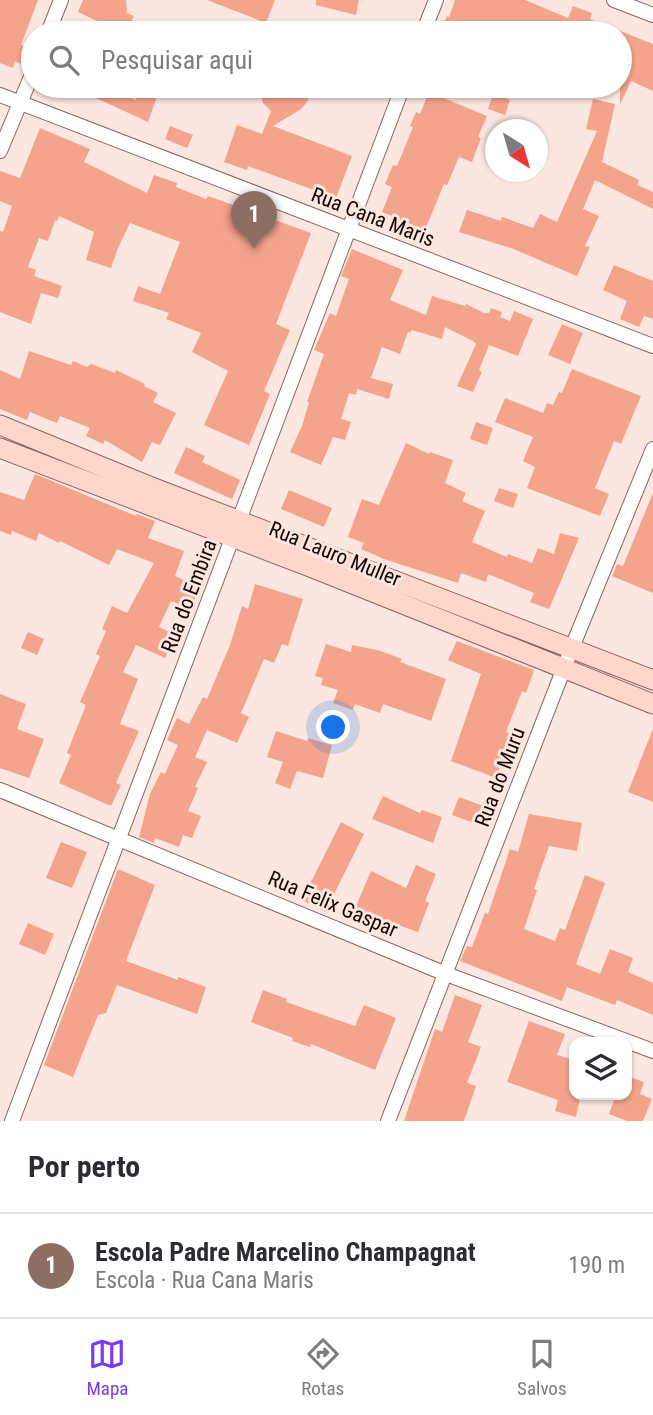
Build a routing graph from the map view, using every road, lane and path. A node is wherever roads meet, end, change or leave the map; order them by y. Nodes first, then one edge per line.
1 (61, 0) edge
2 (436, 0) edge
3 (614, 0) edge
4 (653, 15) edge
5 (53, 21) edge
6 (428, 21) edge
7 (0, 95) edge
8 (23, 98) edge
9 (398, 98) edge
10 (21, 103) junction
11 (0, 150) edge
12 (347, 230) junction
13 (653, 346) edge
14 (0, 425) edge
15 (0, 448) edge
16 (653, 449) edge
17 (236, 529) junction
18 (568, 659) junction
19 (653, 680) edge
20 (653, 704) edge
21 (0, 790) edge
22 (120, 838) junction
23 (446, 974) junction
24 (653, 1051) edge
25 (11, 1119) edge
26 (388, 1121) edge

1 - 5 street
2 - 6 street
3 - 4 street
7 - 10 street, Rua Cana Maris
8 - 10 street
9 - 12 street, Rua do Embira
10 - 11 street
10 - 12 street, Rua Cana Maris
12 - 13 street, Rua Cana Maris
12 - 17 street, Rua do Embira
14 - 17 street, Rua Lauro Muller
15 - 17 street, Rua Lauro Muller
16 - 18 street, Rua do Muru
17 - 18 street, Rua Lauro Muller
17 - 22 street, Rua do Embira
18 - 19 street, Rua Lauro Muller
18 - 20 street, Rua Lauro Muller
18 - 23 street, Rua do Muru
21 - 22 street, Rua Felix Gaspar
22 - 23 street, Rua Felix Gaspar
22 - 25 street, Rua do Embira
23 - 24 street, Rua Felix Gaspar
23 - 26 street, Rua do Muru

